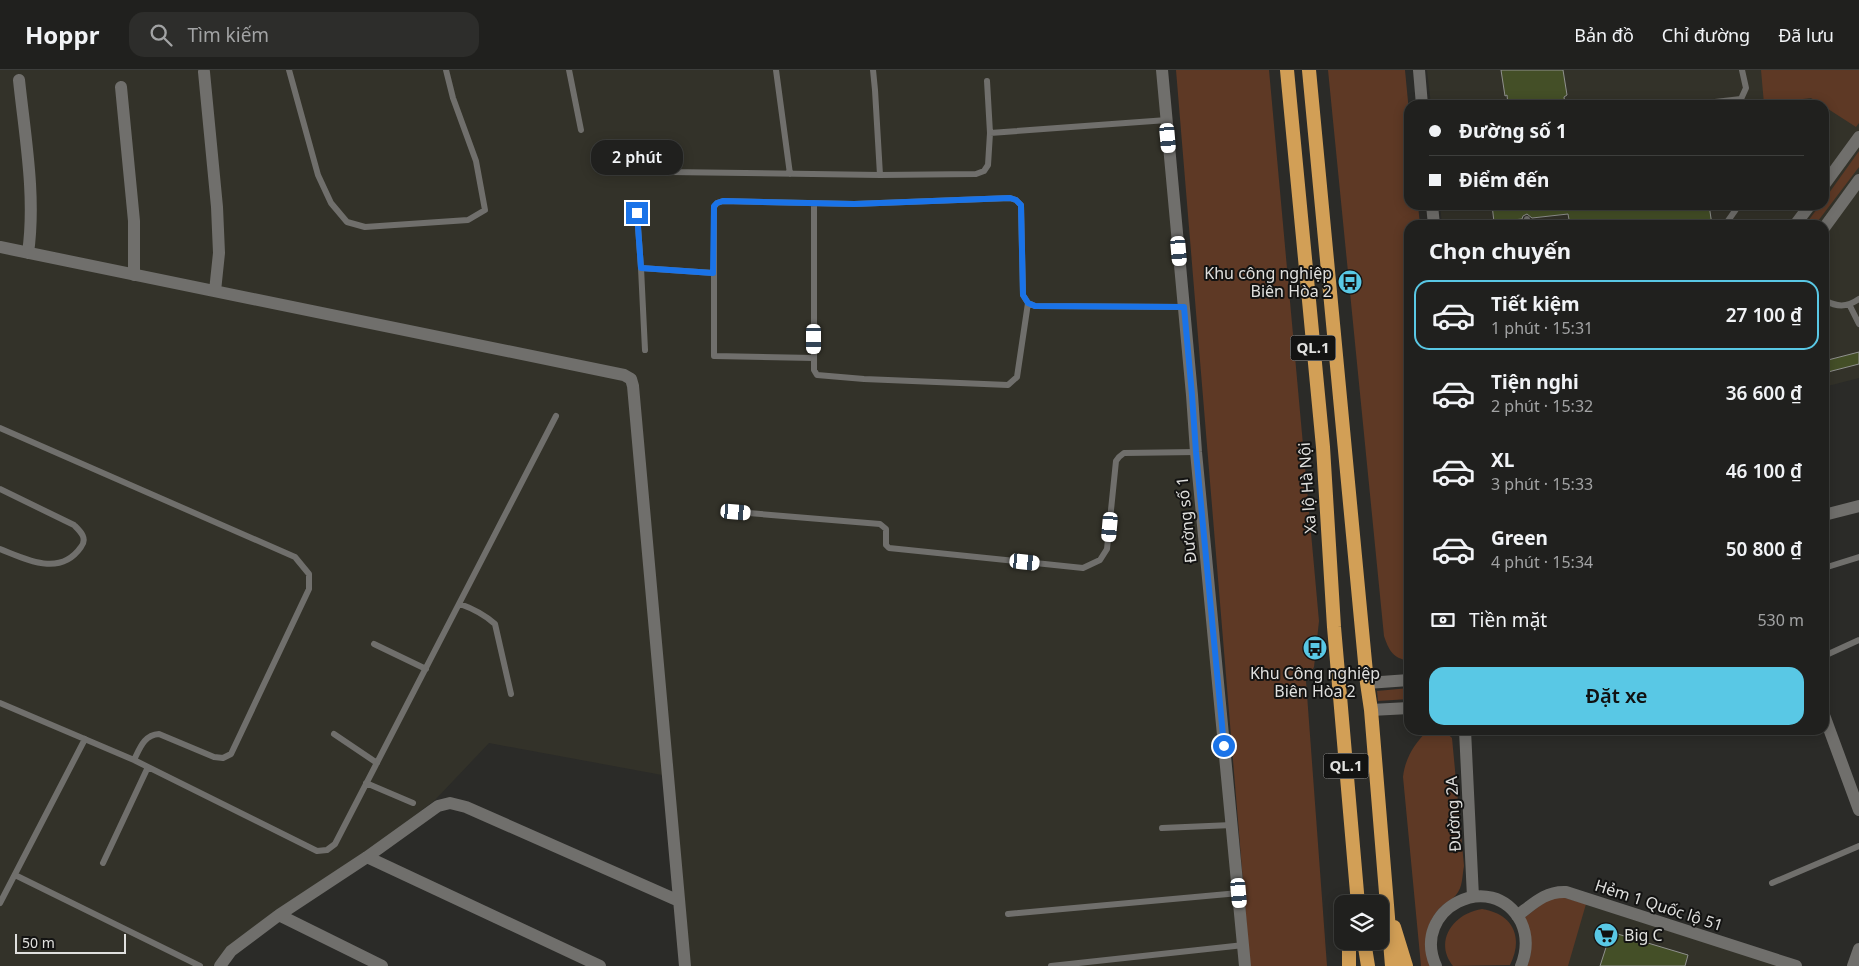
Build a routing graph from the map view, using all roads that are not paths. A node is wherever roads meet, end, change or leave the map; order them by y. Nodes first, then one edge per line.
1 (290, 70) edge
2 (446, 70) edge
3 (569, 70) edge
4 (776, 70) edge
5 (873, 70) edge
6 (1162, 70) edge
7 (1287, 70) edge
8 (1309, 70) edge
9 (1419, 70) edge
10 (1742, 70) edge
11 (204, 72) dead end
12 (19, 80) dead end
13 (986, 81) dead end
14 (122, 87) dead end
15 (1422, 100) edge
16 (1732, 100) edge
17 (1167, 120) junction
18 (581, 130) dead end
19 (990, 133) junction
20 (1859, 137) edge
21 (659, 148) dead end
22 (790, 174) junction
23 (880, 175) junction
24 (1829, 179) edge
25 (1859, 180) edge
26 (814, 203) junction
27 (637, 213) dead end
28 (1829, 221) edge
29 (0, 248) edge
30 (28, 253) junction
31 (641, 268) junction
32 (713, 273) junction
33 (134, 275) junction
34 (215, 292) junction
35 (1859, 299) edge
36 (1028, 303) junction
37 (1829, 303) edge
38 (1850, 306) junction
39 (1184, 307) junction
40 (1859, 324) edge
41 (645, 350) dead end
42 (814, 358) junction
43 (556, 416) dead end
44 (0, 428) edge
45 (1196, 452) junction
46 (0, 489) edge
47 (1859, 506) edge
48 (736, 512) dead end
49 (1829, 514) edge
50 (0, 549) edge
51 (1859, 557) edge
52 (1829, 566) edge
53 (460, 604) junction
54 (1859, 640) edge
55 (374, 644) dead end
56 (1829, 654) edge
57 (426, 669) junction
58 (1404, 680) edge
59 (1367, 683) junction
60 (511, 694) dead end
61 (0, 703) edge
62 (1404, 708) edge
63 (1371, 710) junction
64 (1829, 729) edge
65 (334, 734) dead end
66 (1465, 735) edge
67 (85, 740) junction
68 (134, 760) junction
69 (377, 763) junction
70 (148, 768) junction
71 (366, 783) junction
72 (413, 803) dead end
73 (1859, 810) edge
74 (1232, 825) junction
75 (1162, 828) dead end
76 (1859, 846) edge
77 (367, 857) junction
78 (103, 863) dead end
79 (15, 876) junction
80 (1772, 883) dead end
81 (1239, 893) junction
82 (1357, 895) edge
83 (1386, 895) edge
84 (1473, 896) junction
85 (679, 901) junction
86 (0, 903) edge
87 (1389, 907) edge
88 (1008, 914) dead end
89 (279, 916) junction
90 (1517, 916) junction
91 (1389, 932) edge
92 (1244, 945) junction
93 (1859, 949) edge
94 (1349, 950) edge
95 (1365, 950) edge
96 (1782, 964) edge
97 (200, 966) edge
98 (220, 966) edge
99 (382, 966) edge
100 (600, 966) edge
101 (685, 966) edge
102 (1051, 966) edge
103 (1245, 966) edge
104 (1349, 966) edge
105 (1368, 966) edge
106 (1392, 966) edge
107 (1406, 966) edge
108 (1436, 966) edge
109 (1521, 966) edge
110 (1796, 966) edge
111 (1853, 966) edge

1 - 2 lane
3 - 18 lane
4 - 22 lane
5 - 23 lane
6 - 17 street, Đường số 1
7 - 82 highway, Xa lộ Hà Nội / QL.1
8 - 59 highway, QL.1
9 - 15 street
10 - 16 lane
11 - 34 street
12 - 30 street
13 - 19 lane
14 - 33 street
17 - 19 lane
17 - 39 street, Đường số 1
19 - 23 lane
20 - 24 street
21 - 22 lane
22 - 23 lane
25 - 28 street
26 - 32 lane
26 - 36 lane
26 - 42 lane
27 - 31 lane
29 - 30 street
30 - 33 street
31 - 32 lane
31 - 41 lane
32 - 42 lane
33 - 34 street
34 - 85 street
35 - 38 lane
36 - 39 lane
36 - 42 lane
37 - 38 lane
38 - 40 lane
39 - 45 street, Đường số 1
43 - 53 lane
44 - 68 lane
45 - 48 lane
45 - 74 street, Đường số 1
46 - 50 lane
47 - 49 street
51 - 52 lane
53 - 57 lane
53 - 60 lane
54 - 56 lane
55 - 57 lane
57 - 69 lane
58 - 59 street
59 - 63 highway, QL.1
61 - 67 lane
62 - 63 street
63 - 83 highway, QL.1
64 - 73 street
65 - 69 lane
66 - 84 street, Đường 2A
67 - 68 lane
67 - 79 lane
68 - 70 lane
69 - 71 lane
70 - 71 lane
70 - 78 lane
71 - 72 lane
74 - 75 lane
74 - 81 street, Đường số 1
76 - 80 lane
77 - 85 street
77 - 89 street
77 - 100 street
79 - 86 lane
79 - 97 lane
81 - 88 lane
81 - 92 street, Đường số 1
84 - 90 street
84 - 108 street
85 - 101 street
87 - 107 highway, QL.1
89 - 98 street
89 - 99 street
90 - 96 street, Hẻm 1 Quốc lộ 51
90 - 109 street
91 - 106 highway, QL.1
92 - 102 lane
92 - 103 street, Đường số 1
93 - 111 street
94 - 104 highway
95 - 105 highway
96 - 110 street, Hẻm 1 Quốc lộ 51

